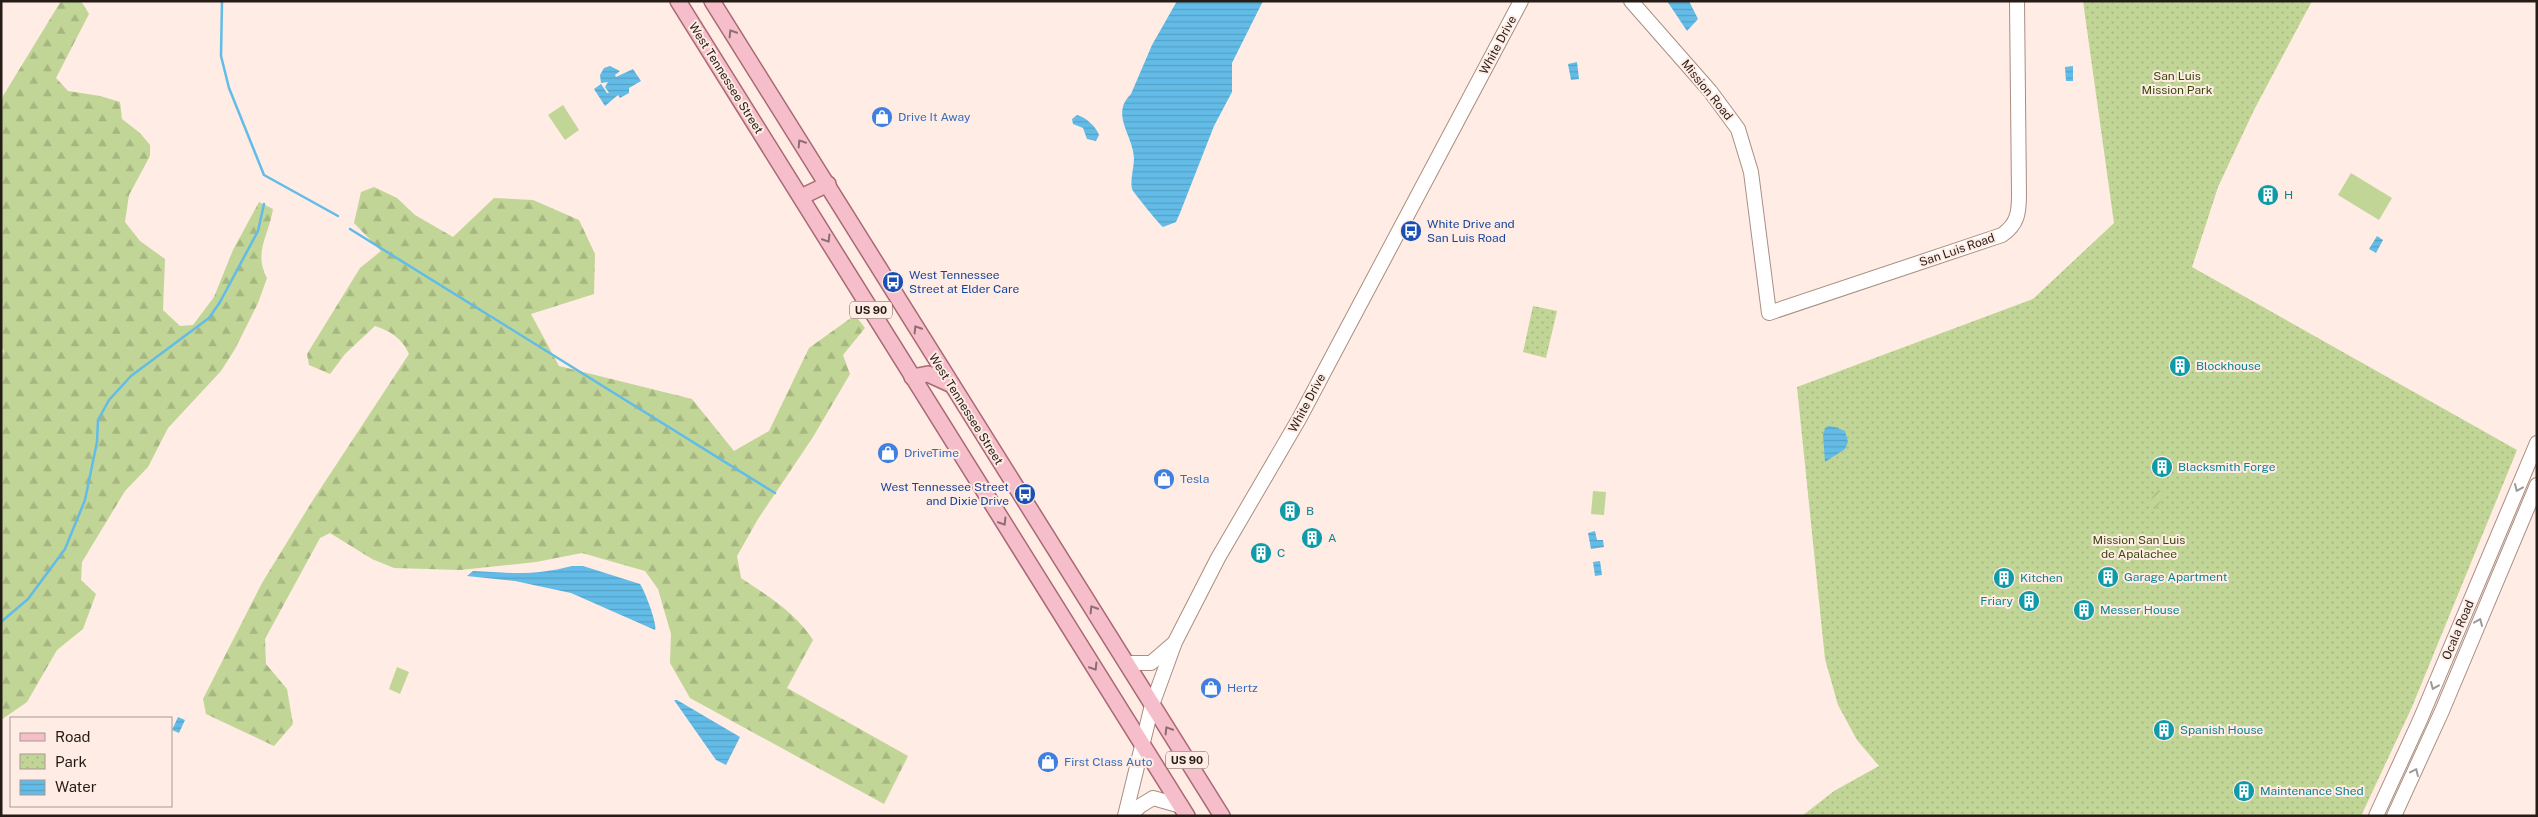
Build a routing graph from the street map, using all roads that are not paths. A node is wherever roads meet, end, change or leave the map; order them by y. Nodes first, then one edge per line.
1 (678, 1) edge
2 (712, 1) edge
3 (1520, 1) edge
4 (1631, 1) edge
5 (2017, 1) edge
6 (828, 184) junction
7 (802, 197) junction
8 (1769, 313) joint
9 (912, 377) junction
10 (952, 385) junction
11 (2537, 443) edge
12 (2537, 485) edge
13 (2495, 541) junction
14 (2510, 547) junction
15 (1175, 642) junction
16 (1126, 663) junction
17 (1152, 705) junction
18 (1142, 744) junction
19 (2383, 800) junction
20 (1184, 811) edge
21 (2396, 812) edge
22 (1125, 816) edge
23 (1130, 816) edge
24 (1222, 816) edge
25 (2376, 816) edge

1 - 7 main road, West Tennessee Street / US 90
6 -> 2 main road, West Tennessee Street / US 90
3 - 15 street, White Drive
4 - 8 street, Mission Road
5 - 8 street, San Luis Road
6 - 7 main road
10 -> 6 main road, West Tennessee Street / US 90
7 -> 9 main road, West Tennessee Street / US 90
9 - 10 main road
9 -> 18 main road, West Tennessee Street / US 90
16 -> 10 main road, West Tennessee Street / US 90
11 -> 13 street, Ocala Road
12 - 14 street, Ocala Road
13 - 14 street
13 -> 19 street, Ocala Road
21 -> 14 street, Ocala Road
15 - 16 street
15 - 17 street, White Drive
16 - 17 main road, West Tennessee Street / US 90
17 - 18 street, White Drive
24 -> 17 main road, West Tennessee Street / US 90
18 - 20 main road, West Tennessee Street / US 90
18 - 22 street, White Drive
19 - 21 street
19 - 25 street, Ocala Road
20 - 23 street

